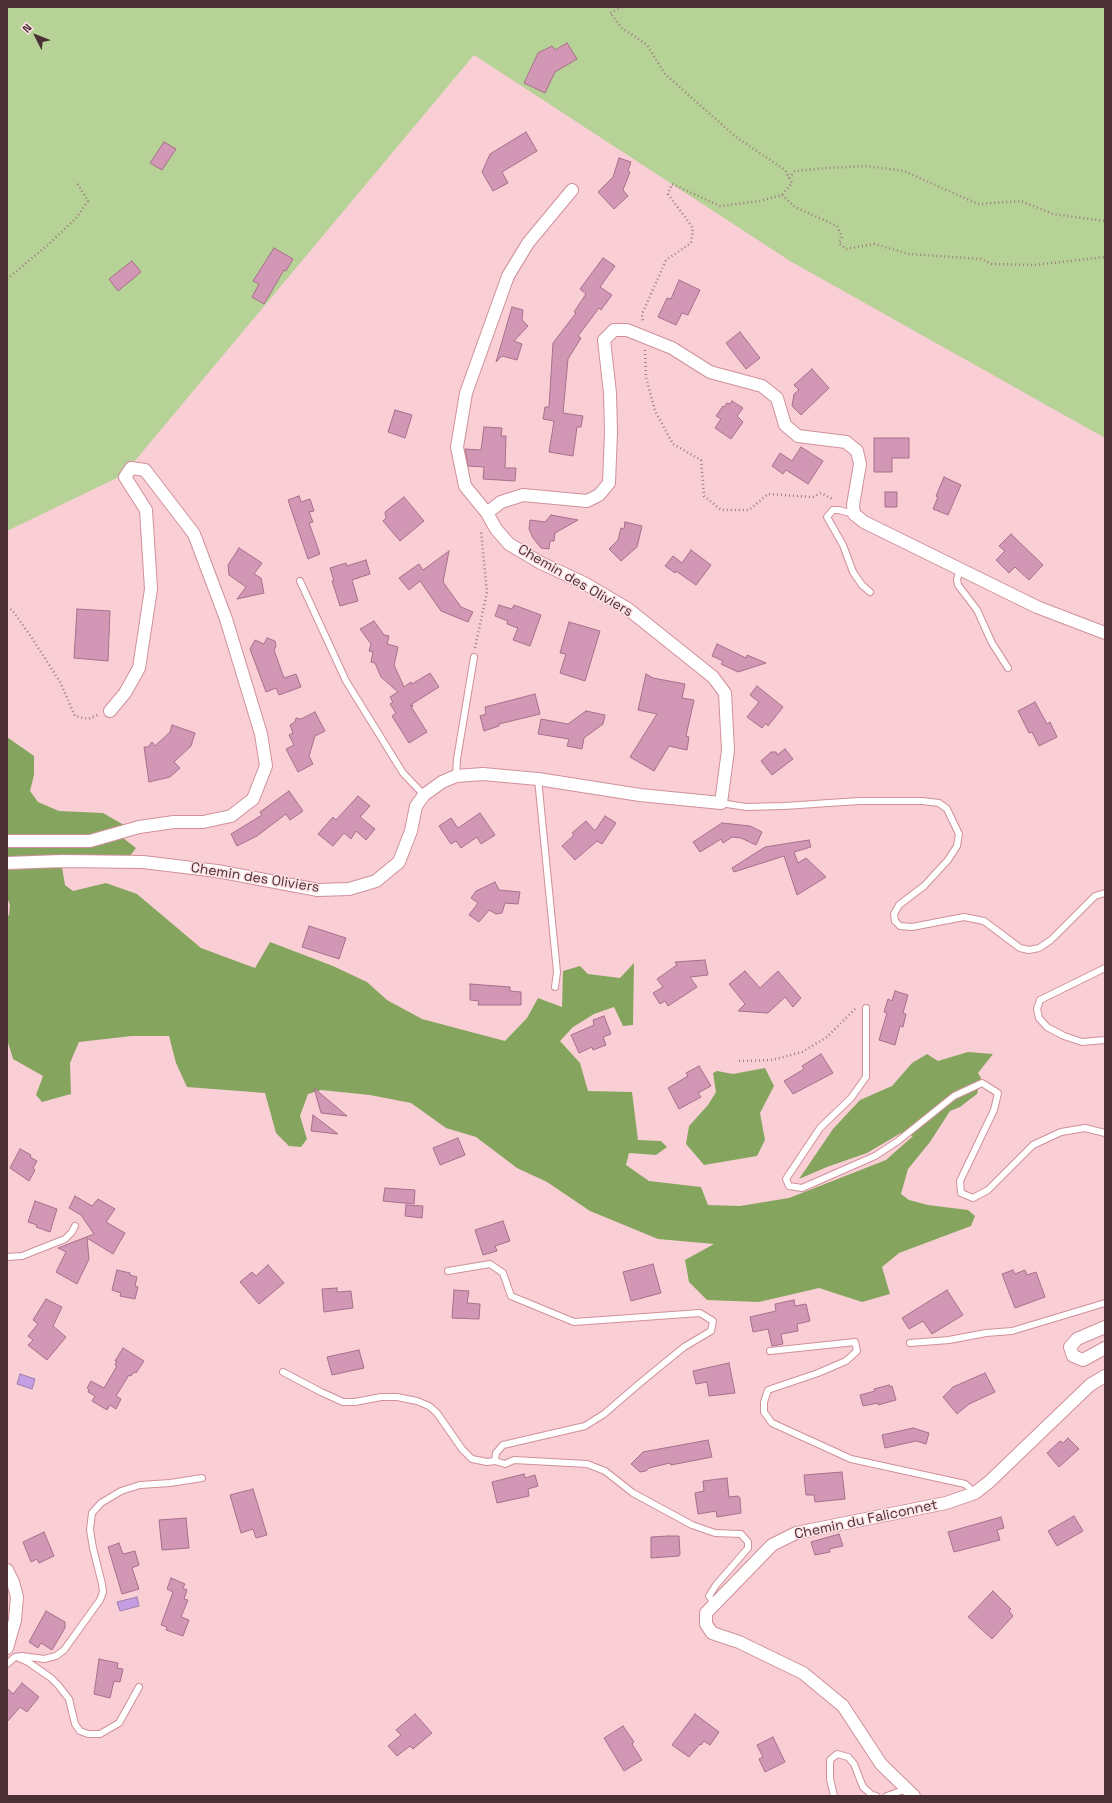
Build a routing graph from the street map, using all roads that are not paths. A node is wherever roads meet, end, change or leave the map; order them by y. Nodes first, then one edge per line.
1 (572, 190) dead end
2 (854, 510) junction
3 (487, 513) junction
4 (960, 570) junction
5 (300, 582) dead end
6 (870, 592) dead end
7 (1105, 633) edge
8 (474, 656) road end
9 (1008, 668) dead end
10 (110, 711) road end
11 (456, 776) junction
12 (538, 779) junction
13 (424, 795) junction
14 (720, 803) junction
15 (7, 841) edge
16 (7, 863) edge
17 (1105, 893) edge
18 (1105, 968) edge
19 (554, 987) dead end
20 (866, 1008) road end
21 (1105, 1040) edge
22 (1105, 1133) edge
23 (74, 1226) dead end
24 (7, 1257) edge
25 (448, 1271) dead end
26 (1105, 1303) edge
27 (1105, 1327) edge
28 (910, 1343) dead end
29 (1105, 1348) edge
30 (770, 1351) dead end
31 (283, 1372) dead end
32 (1105, 1376) edge
33 (495, 1461) junction
34 (202, 1478) dead end
35 (975, 1493) junction
36 (7, 1570) edge
37 (714, 1604) junction
38 (7, 1648) edge
39 (18, 1657) junction
40 (7, 1664) edge
41 (139, 1687) dead end
42 (910, 1792) edge
43 (834, 1796) edge
44 (876, 1796) edge
45 (887, 1796) edge

1 - 3 street, Chemin des Oliviers
2 - 3 street
2 - 4 street
2 - 6 lane
3 - 14 street, Chemin des Oliviers
4 - 7 street
4 - 9 lane
5 - 13 lane
8 - 11 lane
10 - 15 street
11 - 12 street, Chemin des Oliviers
11 - 13 street, Chemin des Oliviers
12 - 14 street, Chemin des Oliviers
12 - 19 lane
13 - 16 street, Chemin des Oliviers
14 - 17 lane
18 - 21 lane
20 - 22 lane
23 - 24 lane
25 - 33 lane
26 - 28 lane
27 - 29 street
30 - 35 lane
31 - 33 lane
32 - 35 street, Chemin du Faliconnet
33 - 37 lane
34 - 39 lane
35 - 37 street, Chemin du Faliconnet
36 - 38 street
37 - 42 street, Chemin du Faliconnet
39 - 40 lane
39 - 41 lane
42 - 45 lane
43 - 44 lane

